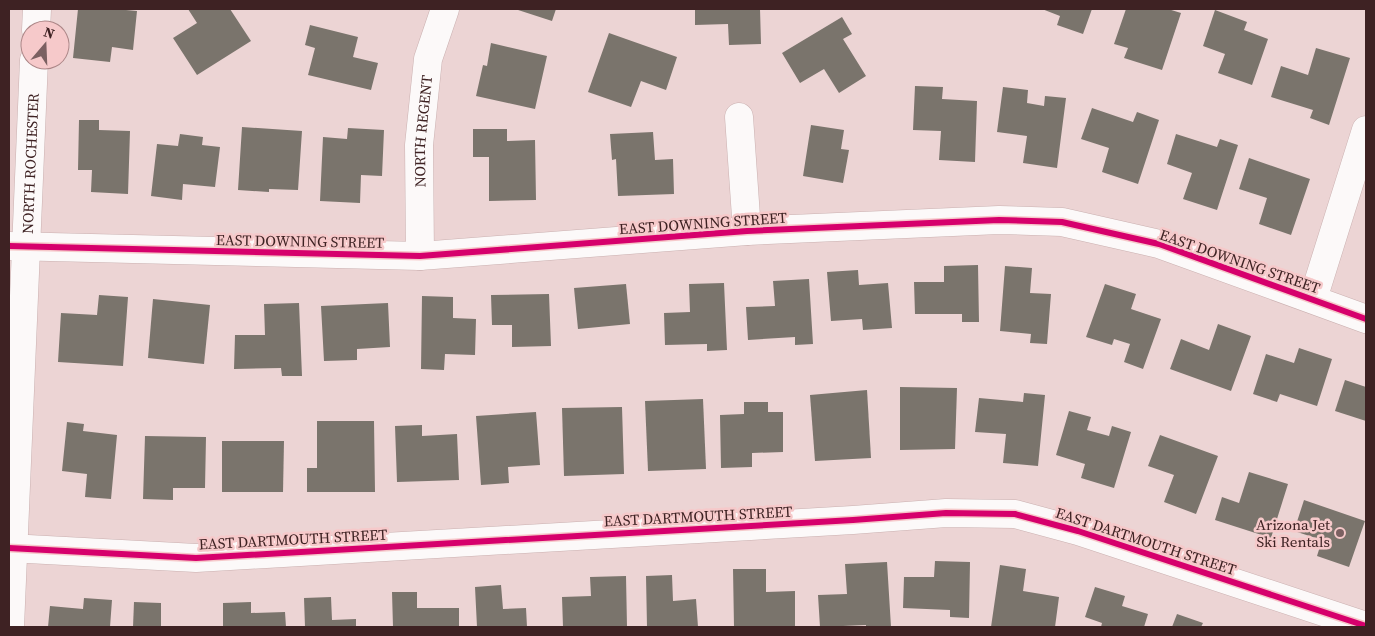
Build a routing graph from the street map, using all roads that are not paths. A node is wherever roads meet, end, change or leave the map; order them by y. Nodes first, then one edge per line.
1 (445, 9) edge
2 (33, 70) edge
3 (739, 117) dead end
4 (1366, 130) edge
5 (747, 232) junction
6 (18, 246) edge
7 (420, 256) junction
8 (1313, 299) junction
9 (1366, 319) edge
10 (11, 548) edge
11 (1366, 626) edge
12 (10, 627) edge

1 - 7 street, NORTH REGENT
2 - 6 street, NORTH ROCHESTER
3 - 5 street
4 - 8 street
5 - 7 street, EAST DOWNING STREET
5 - 8 street, EAST DOWNING STREET
6 - 7 street, EAST DOWNING STREET
6 - 10 street, NORTH ROCHESTER
8 - 9 street, EAST DOWNING STREET
10 - 11 street, EAST DARTMOUTH STREET
10 - 12 street, NORTH ROCHESTER

